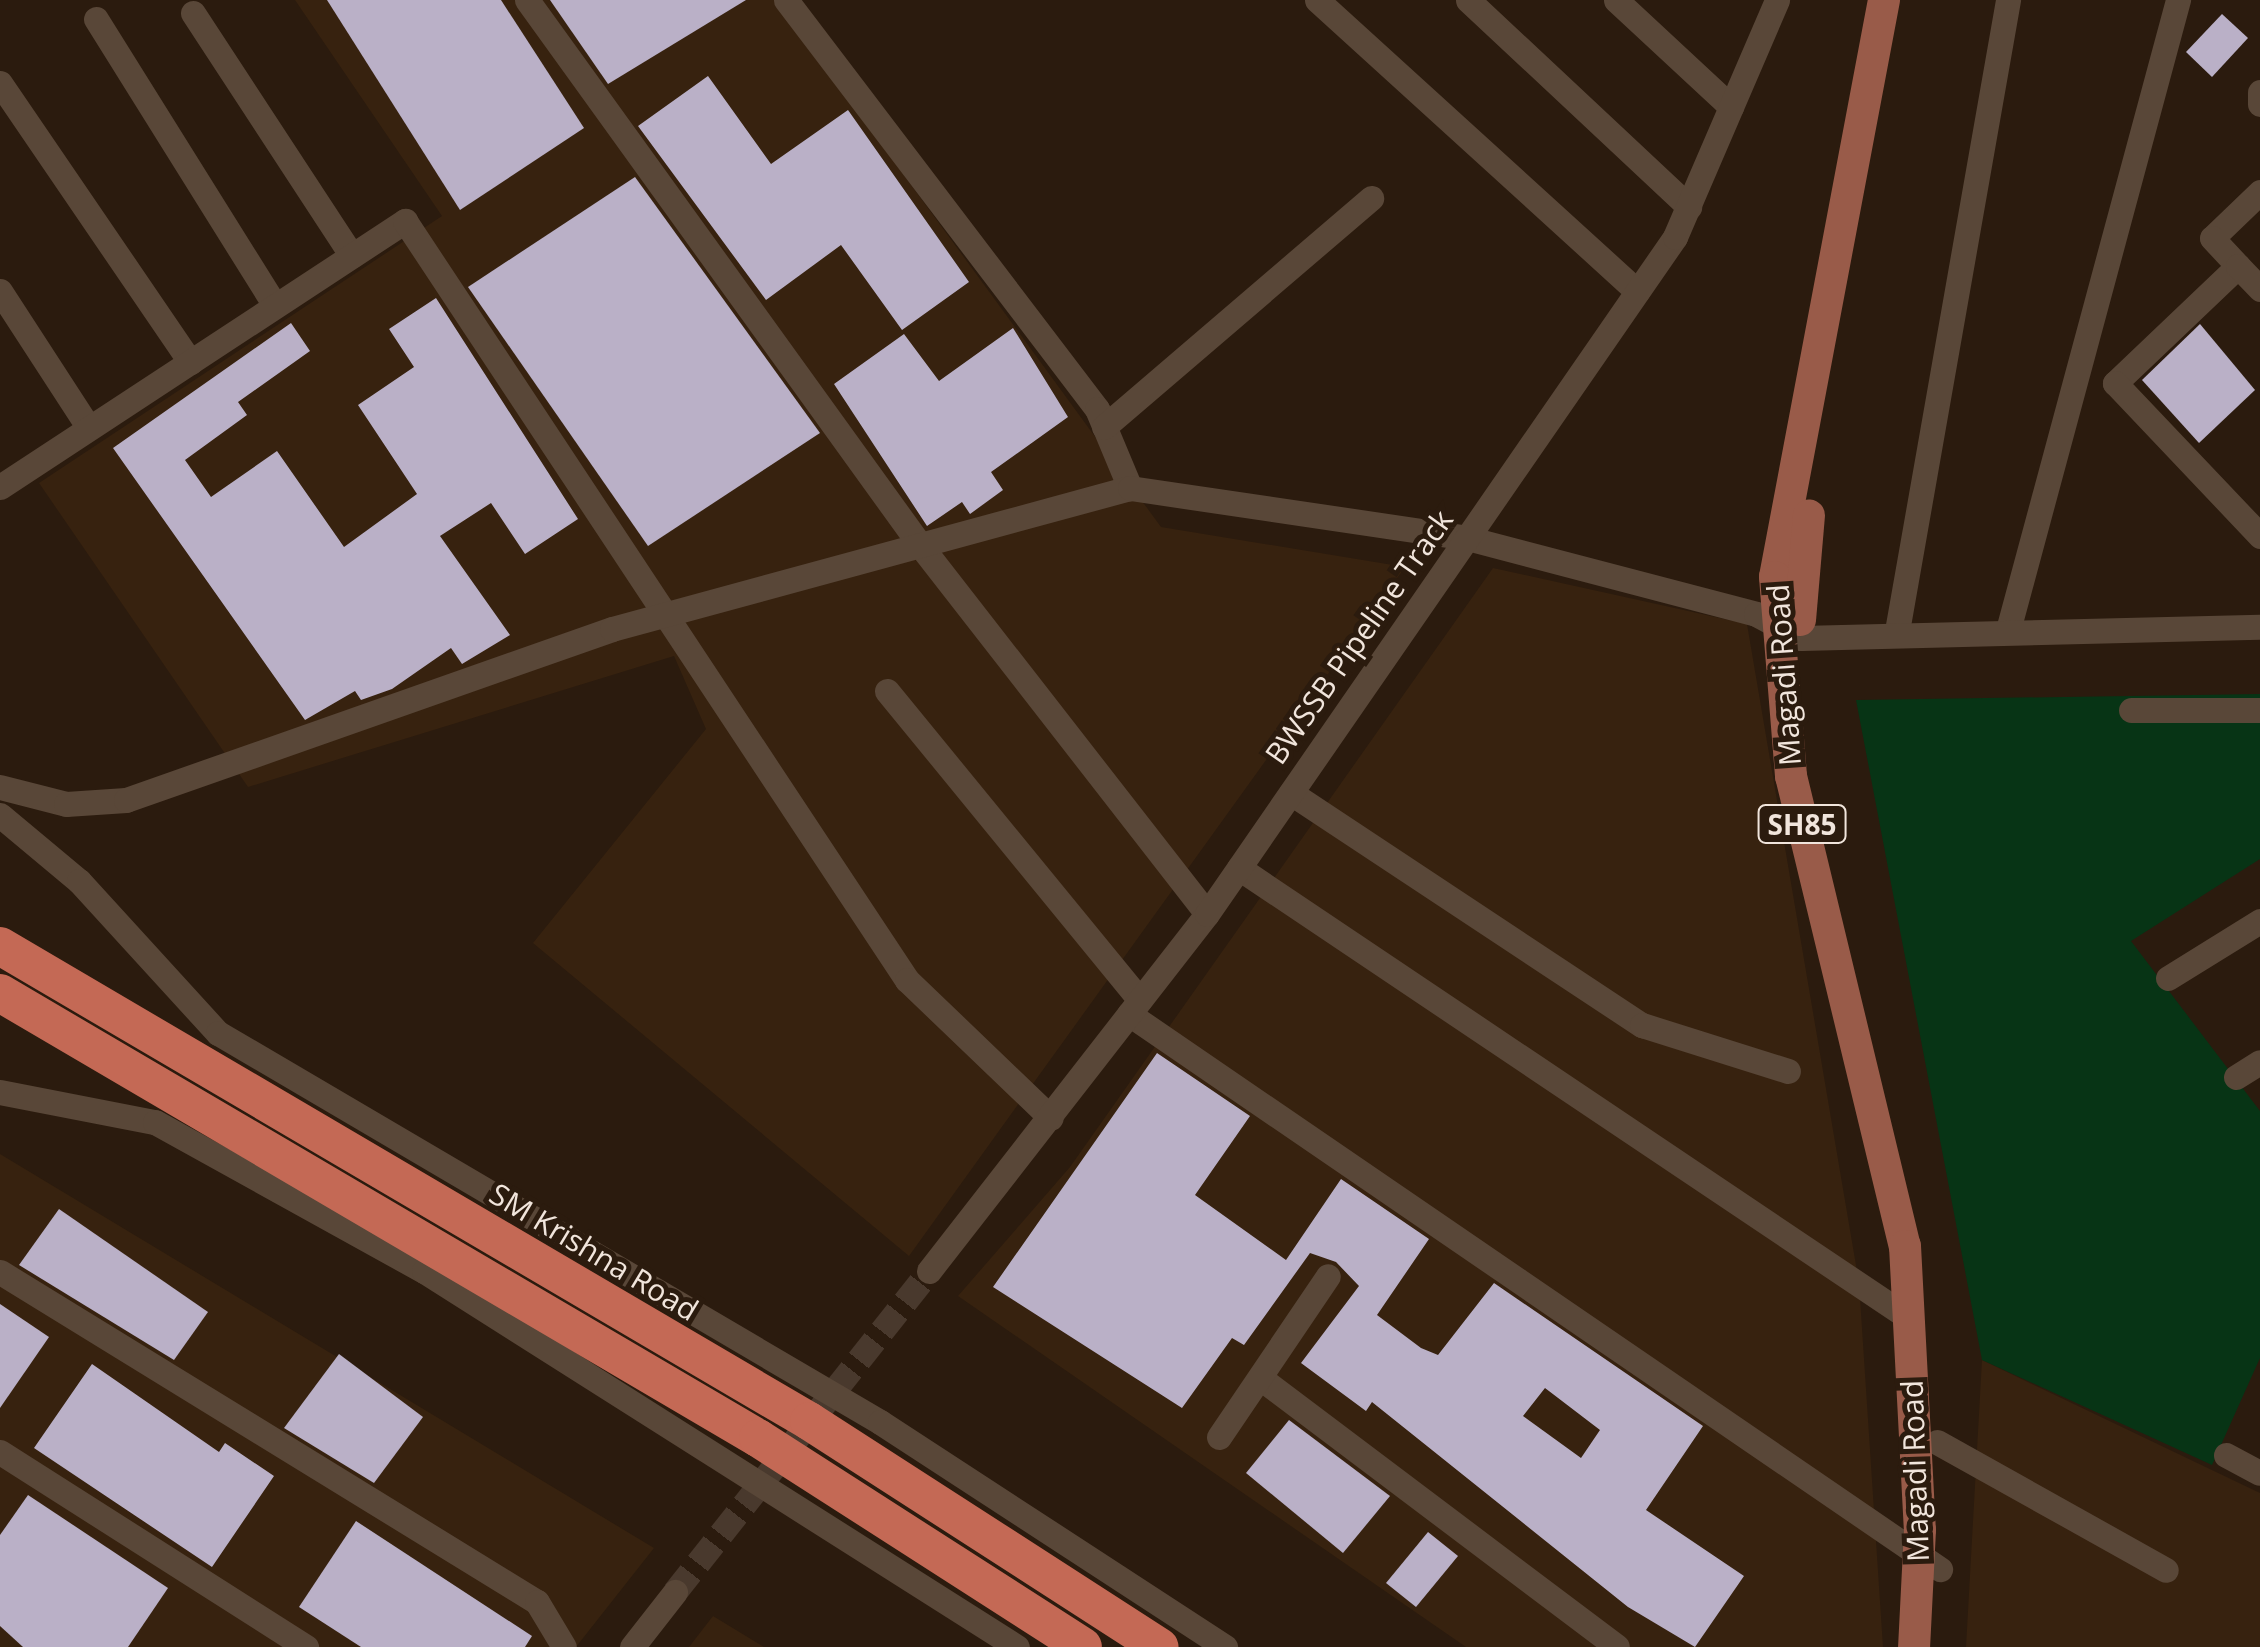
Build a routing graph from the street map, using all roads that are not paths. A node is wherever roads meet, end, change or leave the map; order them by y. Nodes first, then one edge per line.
1 (527, 0) edge
2 (786, 0) edge
3 (1317, 0) edge
4 (1468, 0) edge
5 (1616, 0) edge
6 (1884, 0) edge
7 (1907, 0) edge
8 (2008, 0) edge
9 (2178, 0) edge
10 (1775, 1) edge
11 (193, 13) dead end
12 (96, 19) dead end
13 (0, 83) edge
14 (2260, 92) edge
15 (2260, 104) edge
16 (1731, 106) junction
17 (2260, 192) edge
18 (1370, 198) dead end
19 (1689, 206) junction
20 (352, 256) junction
21 (2238, 266) junction
22 (2260, 289) edge
23 (1637, 291) junction
24 (0, 292) edge
25 (275, 306) junction
26 (190, 362) junction
27 (1104, 427) junction
28 (89, 428) junction
29 (0, 487) edge
30 (1130, 488) junction
31 (2260, 536) edge
32 (1467, 538) junction
33 (920, 545) junction
34 (674, 617) junction
35 (2260, 628) edge
36 (2008, 630) junction
37 (1898, 631) junction
38 (1791, 632) junction
39 (887, 691) dead end
40 (2132, 710) dead end
41 (2260, 710) edge
42 (0, 787) edge
43 (1291, 793) junction
44 (0, 815) edge
45 (1239, 868) junction
46 (1207, 914) junction
47 (2260, 921) edge
48 (0, 946) edge
49 (2168, 978) dead end
50 (0, 993) edge
51 (1134, 1007) junction
52 (2260, 1062) edge
53 (1788, 1071) dead end
54 (2236, 1077) dead end
55 (0, 1092) edge
56 (1052, 1118) junction
57 (929, 1271) tunnel mouth
58 (0, 1272) edge
59 (1328, 1276) dead end
60 (1909, 1318) junction
61 (1262, 1380) junction
62 (800, 1402) junction
63 (869, 1437) junction
64 (1219, 1437) dead end
65 (1937, 1442) junction
66 (0, 1452) edge
67 (759, 1453) junction
68 (2226, 1455) dead end
69 (2260, 1473) edge
70 (826, 1502) junction
71 (1930, 1563) junction
72 (2166, 1570) dead end
73 (675, 1592) tunnel mouth
74 (306, 1647) edge
75 (564, 1647) edge
76 (632, 1647) edge
77 (1017, 1647) edge
78 (1083, 1647) edge
79 (1160, 1647) edge
80 (1224, 1647) edge
81 (1618, 1647) edge
82 (1914, 1647) edge
83 (1936, 1647) edge

1 - 33 street
2 - 27 street
3 - 23 street
4 - 19 street
5 - 16 street
6 - 38 main road, Magadi Road / SH85
7 - 38 main road, Magadi Road / SH85
8 - 37 street
9 - 36 street
10 - 16 street, BWSSB Pipeline Track
11 - 20 street
12 - 25 street
13 - 26 street
14 - 15 street
16 - 19 street, BWSSB Pipeline Track
17 - 21 street
18 - 27 street
19 - 23 street, BWSSB Pipeline Track
20 - 25 street
20 - 34 street
21 - 22 street
21 - 31 street
23 - 32 street, BWSSB Pipeline Track
24 - 28 street
25 - 26 street
26 - 28 street
27 - 30 street
28 - 29 street
30 - 32 street
30 - 33 street
32 - 38 street
32 - 43 street, BWSSB Pipeline Track
33 - 34 street
33 - 46 street
34 - 42 street
34 - 56 street
35 - 36 street
36 - 37 street
37 - 38 street
38 - 60 main road, Magadi Road / SH85
38 - 65 main road, Magadi Road / SH85
39 - 51 street
40 - 41 street
43 - 45 street, BWSSB Pipeline Track
43 - 53 street
44 - 62 street, SM Krishna Road
45 - 46 street, BWSSB Pipeline Track
45 - 60 street
46 - 51 street, BWSSB Pipeline Track
47 - 49 street
48 - 62 highway, SM Krishna Road
50 - 67 highway
51 - 56 street, BWSSB Pipeline Track
51 - 71 street
52 - 54 street
55 - 67 street
56 - 57 street, BWSSB Pipeline Track
58 - 75 street
59 - 61 street
60 - 71 main road, Magadi Road / SH85
61 - 64 street
61 - 81 street
62 - 63 highway, SM Krishna Road
62 - 67 street
63 - 79 highway, SM Krishna Road
63 - 80 street, SM Krishna Road
65 - 71 main road, Magadi Road / SH85
65 - 72 street
66 - 74 street
67 - 70 highway
68 - 69 street
70 - 77 street
70 - 78 highway
71 - 82 main road, Magadi Road / SH85
71 - 83 main road, Magadi Road / SH85
73 - 76 street

